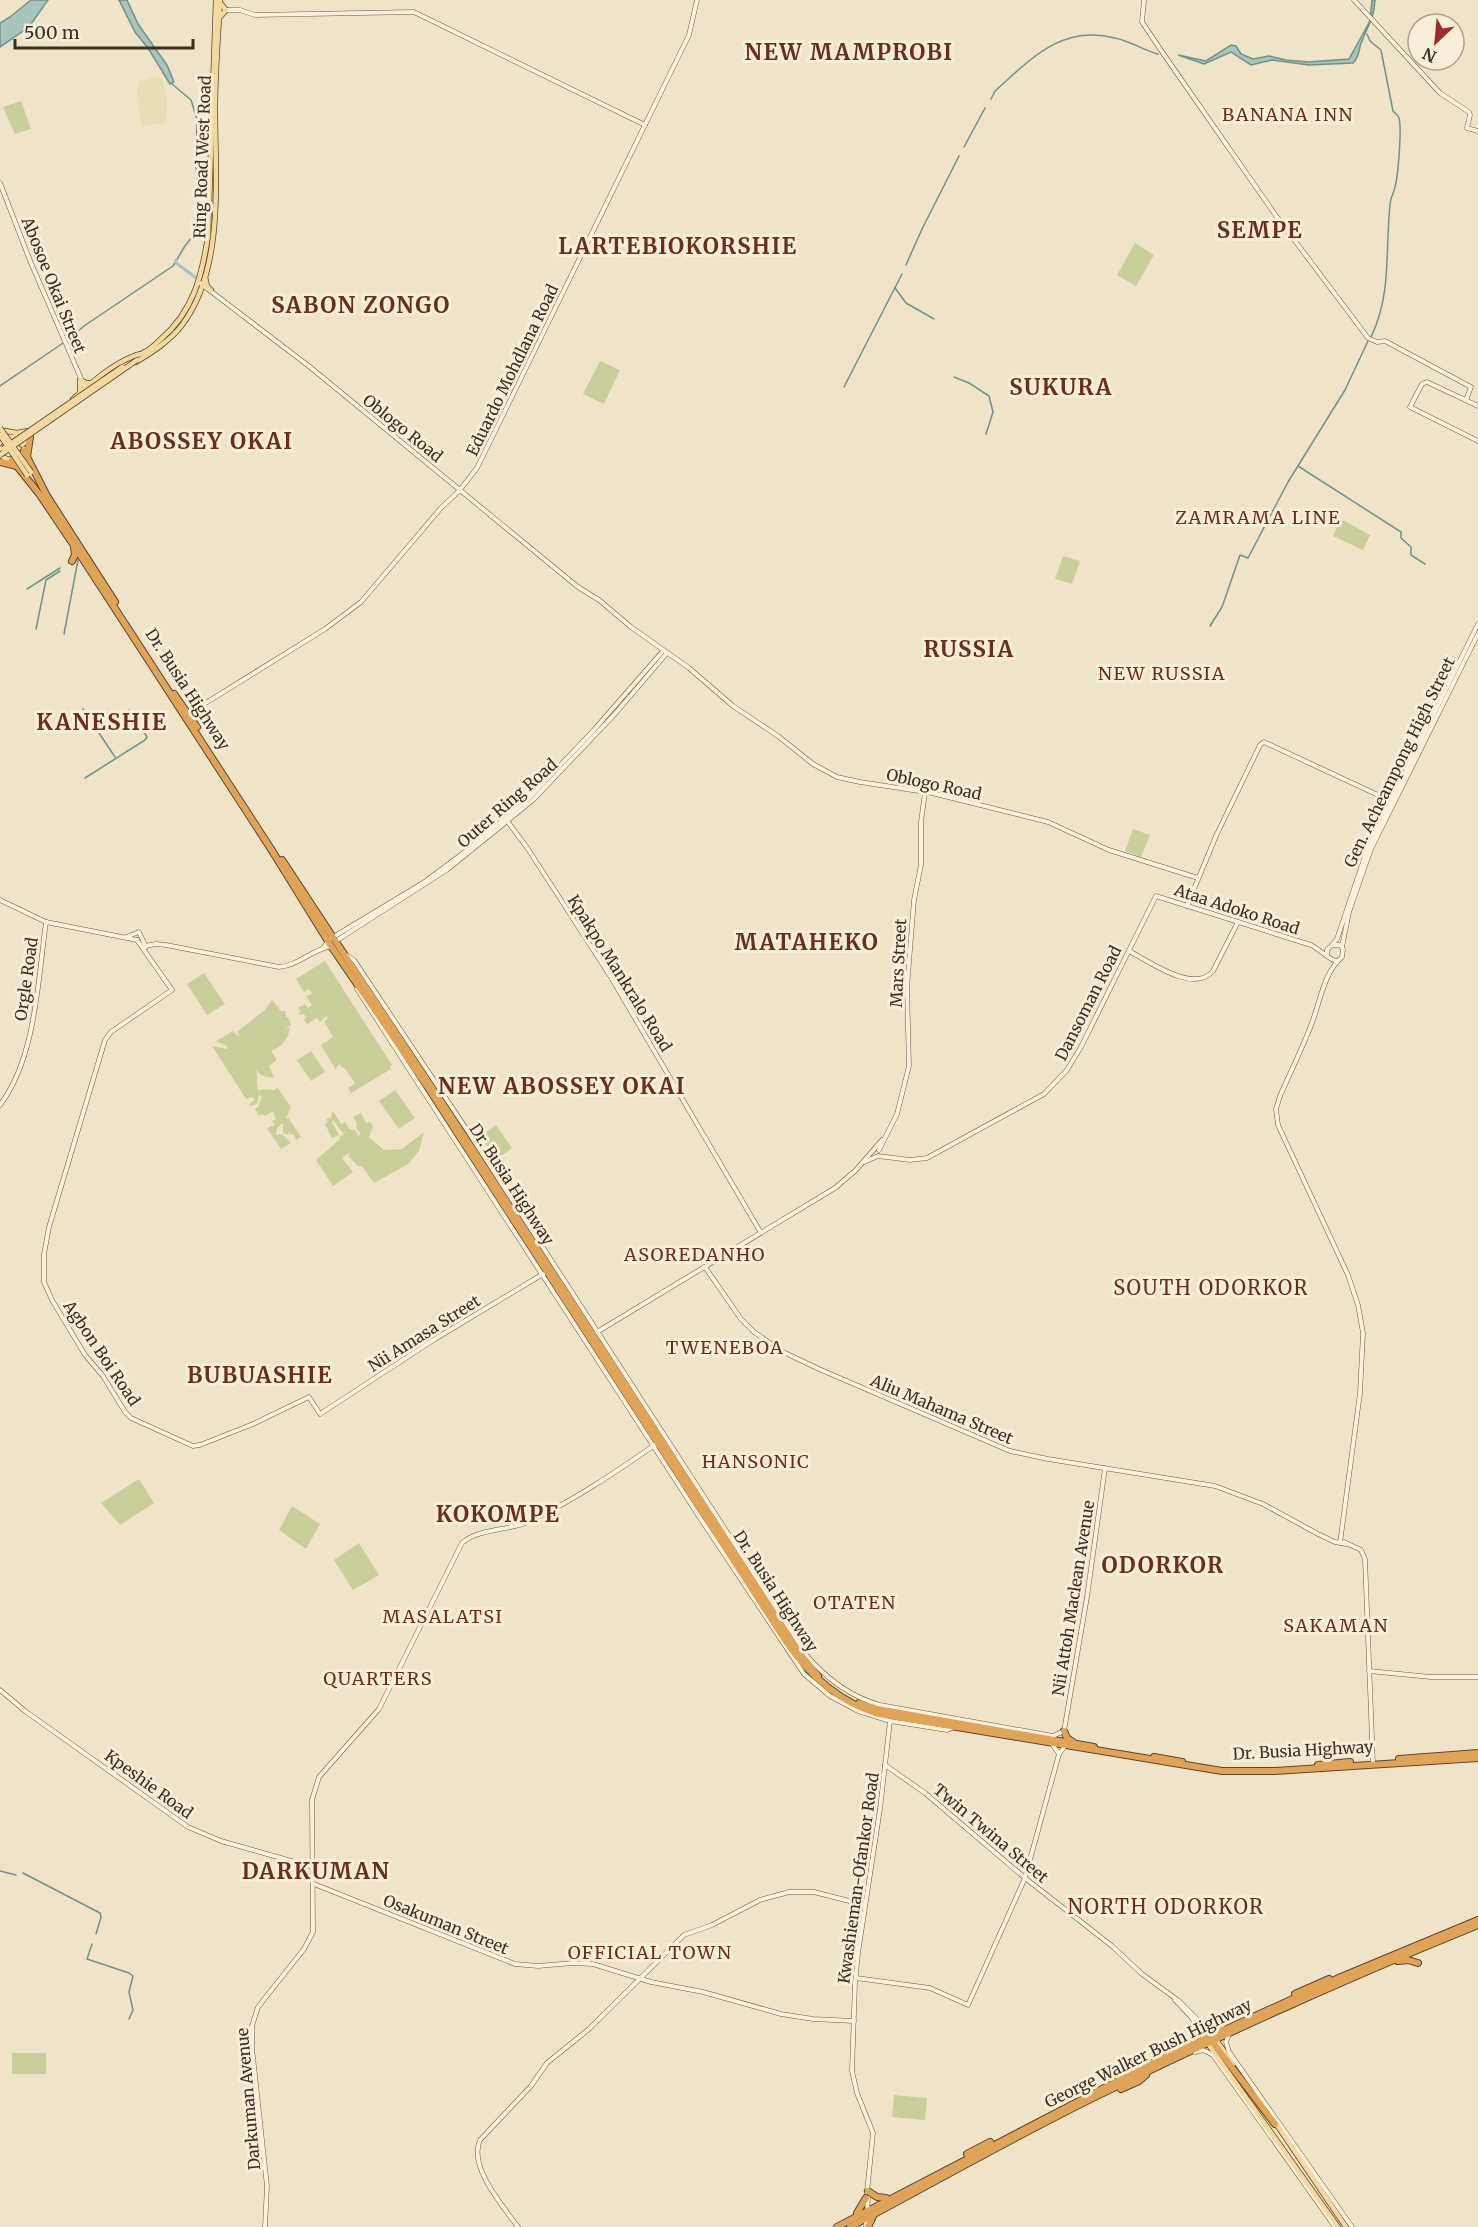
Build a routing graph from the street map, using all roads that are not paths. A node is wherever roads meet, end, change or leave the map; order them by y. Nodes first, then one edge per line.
1 (218, 0) edge
2 (697, 0) edge
3 (1144, 0) edge
4 (1354, 0) edge
5 (217, 10) junction
6 (226, 10) junction
7 (220, 17) junction
8 (644, 122) junction
9 (643, 130) junction
10 (1478, 131) edge
11 (0, 183) edge
12 (205, 274) junction
13 (200, 283) junction
14 (211, 290) junction
15 (198, 296) junction
16 (139, 357) junction
17 (80, 380) junction
18 (92, 383) junction
19 (85, 388) junction
20 (79, 394) junction
21 (88, 395) junction
22 (1466, 400) junction
23 (1478, 406) edge
24 (2, 428) edge
25 (29, 434) junction
26 (0, 435) edge
27 (15, 437) junction
28 (1478, 441) edge
29 (0, 443) edge
30 (23, 448) junction
31 (2, 452) edge
32 (4, 460) edge
33 (27, 460) junction
34 (20, 468) junction
35 (29, 473) junction
36 (459, 491) junction
37 (42, 493) junction
38 (71, 541) junction
39 (72, 561) dead end
40 (1478, 624) edge
41 (1478, 634) edge
42 (664, 653) junction
43 (188, 714) junction
44 (925, 792) junction
45 (1392, 802) junction
46 (506, 820) junction
47 (1198, 878) junction
48 (1156, 896) joint
49 (0, 900) edge
50 (1187, 906) junction
51 (46, 922) junction
52 (1238, 922) junction
53 (133, 934) junction
54 (123, 937) junction
55 (138, 939) junction
56 (333, 940) junction
57 (1311, 945) junction
58 (1331, 945) junction
59 (146, 946) junction
60 (1342, 947) junction
61 (1129, 951) junction
62 (344, 952) junction
63 (148, 953) junction
64 (1328, 956) junction
65 (1337, 960) junction
66 (342, 961) junction
67 (353, 966) junction
68 (1329, 972) junction
69 (369, 987) junction
70 (385, 1020) junction
71 (396, 1036) junction
72 (429, 1089) junction
73 (0, 1104) edge
74 (434, 1106) junction
75 (877, 1153) junction
76 (760, 1233) junction
77 (542, 1253) junction
78 (705, 1266) junction
79 (543, 1274) junction
80 (593, 1335) junction
81 (594, 1349) junction
82 (642, 1403) junction
83 (655, 1429) junction
84 (657, 1441) junction
85 (193, 1446) joint
86 (1105, 1468) junction
87 (706, 1514) junction
88 (1343, 1542) junction
89 (736, 1560) junction
90 (787, 1629) junction
91 (1370, 1671) junction
92 (1478, 1677) edge
93 (812, 1678) junction
94 (0, 1690) edge
95 (890, 1716) junction
96 (883, 1719) junction
97 (978, 1725) junction
98 (889, 1727) junction
99 (1064, 1731) junction
100 (1052, 1744) junction
101 (1076, 1744) junction
102 (1065, 1746) junction
103 (1478, 1753) edge
104 (1059, 1754) junction
105 (1478, 1758) edge
106 (1374, 1763) junction
107 (885, 1765) junction
108 (313, 1867) junction
109 (1025, 1878) junction
110 (314, 1884) junction
111 (866, 1905) junction
112 (1478, 1920) edge
113 (1478, 1925) edge
114 (1422, 1942) junction
115 (1415, 1952) junction
116 (1382, 1959) junction
117 (1361, 1975) junction
118 (856, 1978) junction
119 (640, 1979) junction
120 (854, 2022) junction
121 (1202, 2028) junction
122 (1228, 2033) junction
123 (1212, 2042) junction
124 (1189, 2046) junction
125 (1166, 2062) junction
126 (1080, 2105) junction
127 (1056, 2117) junction
128 (1275, 2124) joint
129 (1283, 2131) junction
130 (1309, 2173) junction
131 (1304, 2178) junction
132 (867, 2193) junction
133 (896, 2195) junction
134 (875, 2214) junction
135 (866, 2215) junction
136 (852, 2219) junction
137 (265, 2227) edge
138 (518, 2227) edge
139 (837, 2227) edge
140 (850, 2227) edge
141 (866, 2227) edge
142 (1336, 2227) edge
143 (1346, 2227) edge
144 (1352, 2227) edge

1 - 5 main road, Ring Road West Road
1 - 6 main road
2 - 8 street, Eduardo Mohdlana Road
3 - 22 street
4 - 10 street
5 - 6 street
5 - 7 main road, Ring Road West Road
5 - 13 main road, Ring Road West Road
6 - 7 main road
6 - 8 street
7 - 12 main road, Ring Road West Road
8 - 9 street
8 - 9 street, Eduardo Mohdlana Road
9 - 36 street, Eduardo Mohdlana Road
11 - 17 street, Abosoe Okai Street
12 - 13 main road, Ring Road West Road
12 - 14 main road
13 - 14 street, Oblogo Road
13 - 15 main road, Ring Road West Road
13 - 16 main road, Ring Road West Road
14 - 15 main road
14 - 36 street, Oblogo Road
15 - 16 main road, Ring Road West Road
16 - 18 main road, Ring Road West Road
16 - 21 main road, Ring Road West Road
16 - 31 main road, Ring Road West Road, bridge
17 - 18 main road
17 - 19 street, Abosoe Okai Street
17 - 20 main road
18 - 19 main road, Ring Road West Road
19 - 20 main road, Ring Road West Road
19 - 21 street, Abosoe Okai Street
20 - 25 main road, Ring Road West Road
21 - 25 main road, Ring Road West Road
22 - 23 street
22 - 28 street
24 - 25 main road
24 - 27 main road
24 - 35 main road, bridge
25 - 27 main road, Ring Road West Road
25 - 30 main road, Ring Road West Road
25 - 33 highway
26 - 35 main road, bridge
27 - 29 main road, Ring Road West Road
27 - 30 main road
30 - 32 main road, Ring Road West Road
30 - 33 highway, Dr. Busia Highway
31 - 32 main road
32 - 34 highway, Dr. Busia Highway
32 - 34 highway
33 - 37 highway, Dr. Busia Highway
34 - 37 highway, Dr. Busia Highway
35 - 37 main road
36 - 42 street, Oblogo Road
36 - 43 street, Eduardo Mohdlana Road
37 - 38 highway, Dr. Busia Highway
37 - 43 highway, Dr. Busia Highway
38 - 39 highway
38 - 56 highway, Dr. Busia Highway
40 - 45 street, Gen. Acheampong High Street
41 - 45 street, Gen. Acheampong High Street
42 - 44 street, Oblogo Road
42 - 46 street, Outer Ring Road
43 - 56 highway, Dr. Busia Highway
44 - 47 street, Oblogo Road
44 - 75 street, Mars Street
45 - 47 street
45 - 58 street, Gen. Acheampong High Street
45 - 60 street, Gen. Acheampong High Street
46 - 56 street, Outer Ring Road
46 - 76 street, Kpakpo Mankralo Road
47 - 50 street
48 - 50 street, Ataa Adoko Road
48 - 61 street, Dansoman Road
49 - 51 street
50 - 52 street, Ataa Adoko Road
51 - 54 street
51 - 73 street, Orgle Road
52 - 57 street, Ataa Adoko Road
52 - 61 street
53 - 54 street
53 - 55 street
53 - 55 street
54 - 55 street
55 - 59 street
55 - 63 street
56 - 59 street, Outer Ring Road
56 - 62 highway
56 - 66 highway, Dr. Busia Highway
56 - 67 highway
57 - 58 street, Ataa Adoko Road
57 - 64 street, Ataa Adoko Road
58 - 60 street
58 - 64 street
59 - 63 street
60 - 65 street
61 - 75 street, Dansoman Road
62 - 67 highway, Dr. Busia Highway
62 - 69 street, Dr. Busia Highway
63 - 85 street, Agbon Boi Road
64 - 65 street
64 - 68 street
65 - 68 street
66 - 70 highway, Dr. Busia Highway
66 - 74 street, Dr. Busia Highway
67 - 69 highway, Dr. Busia Highway
68 - 88 street
69 - 70 highway, Dr. Busia Highway
69 - 77 street, Dr. Busia Highway
70 - 71 highway, Dr. Busia Highway
71 - 72 highway, Dr. Busia Highway
71 - 77 highway, Dr. Busia Highway
72 - 74 highway
72 - 80 highway, Dr. Busia Highway
74 - 79 street, Dr. Busia Highway
75 - 76 street
76 - 78 street
77 - 80 highway, Dr. Busia Highway
78 - 80 street
78 - 86 street, Aliu Mahama Street
79 - 81 street, Dr. Busia Highway
79 - 85 street, Nii Amasa Street
80 - 81 highway, Dr. Busia Highway
80 - 82 street, Dr. Busia Highway
80 - 83 highway, Dr. Busia Highway
81 - 84 highway, Dr. Busia Highway
82 - 83 highway
82 - 90 street, Dr. Busia Highway
83 - 84 highway, Dr. Busia Highway
84 - 87 highway, Dr. Busia Highway
84 - 87 highway, Dr. Busia Highway
84 - 93 street, Dr. Busia Highway
84 - 108 street, Darkuman Avenue
86 - 88 street, Aliu Mahama Street
86 - 99 street, Nii Attoh Maclean Avenue
87 - 89 highway, Dr. Busia Highway
88 - 91 street, Aliu Mahama Street
89 - 90 highway, Dr. Busia Highway
89 - 93 highway, Dr. Busia Highway
90 - 95 highway, Dr. Busia Highway
90 - 97 street, Dr. Busia Highway
91 - 92 street
91 - 106 street
93 - 95 highway, Dr. Busia Highway
93 - 96 street, Dr. Busia Highway
94 - 108 street, Kpeshie Road
95 - 96 street, Dr. Busia Highway
95 - 97 highway, Dr. Busia Highway
95 - 98 street, Kwashieman-Ofankor Road
95 - 100 highway, Dr. Busia Highway
96 - 98 street
97 - 99 street
97 - 101 highway, Dr. Busia Highway
98 - 107 street, Kwashieman-Ofankor Road
99 - 101 highway
100 - 102 highway, Dr. Busia Highway
100 - 104 street
101 - 106 highway, Dr. Busia Highway
102 - 104 street
102 - 106 highway, Dr. Busia Highway
103 - 106 highway, Dr. Busia Highway
104 - 109 street
105 - 106 highway, Dr. Busia Highway
107 - 109 street, Twin Twina Street
107 - 111 street, Kwashieman-Ofankor Road
108 - 110 street, Darkuman Avenue
109 - 118 street
109 - 121 street, Twin Twina Street
110 - 119 street, Osakuman Street
110 - 137 street, Darkuman Avenue
111 - 118 street, Kwashieman-Ofankor Road
111 - 119 street
112 - 114 highway, George Walker Bush Highway
113 - 115 highway, George Walker Bush Highway
114 - 116 highway, George Walker Bush Highway
114 - 116 highway
115 - 117 highway, George Walker Bush Highway
115 - 117 highway
116 - 122 highway, George Walker Bush Highway
117 - 122 highway, George Walker Bush Highway
118 - 120 street, Kwashieman-Ofankor Road
119 - 120 street, Osakuman Street
119 - 138 street
120 - 132 street, Kwashieman-Ofankor Road
121 - 122 highway
121 - 123 street, Twin Twina Street
121 - 123 street, Twin Twina Street
121 - 124 highway
122 - 123 highway, George Walker Bush Highway
122 - 129 street
123 - 124 highway, George Walker Bush Highway
123 - 125 highway, George Walker Bush Highway
123 - 128 highway
123 - 131 main road
124 - 133 highway, George Walker Bush Highway
125 - 126 highway, George Walker Bush Highway
125 - 142 street, George Walker Bush Highway
126 - 127 highway, George Walker Bush Highway
126 - 127 highway
127 - 134 highway, George Walker Bush Highway
128 - 129 main road
129 - 130 main road
129 - 144 street
130 - 131 main road
130 - 143 main road
131 - 142 main road
132 - 133 highway
132 - 135 street, Kwashieman-Ofankor Road
132 - 135 street, Kwashieman-Ofankor Road
132 - 136 highway
133 - 135 highway, George Walker Bush Highway
134 - 135 highway, George Walker Bush Highway
134 - 141 highway
135 - 136 highway, George Walker Bush Highway
135 - 140 highway, George Walker Bush Highway
135 - 141 street, Kwashieman-Ofankor Road
136 - 139 highway, George Walker Bush Highway

